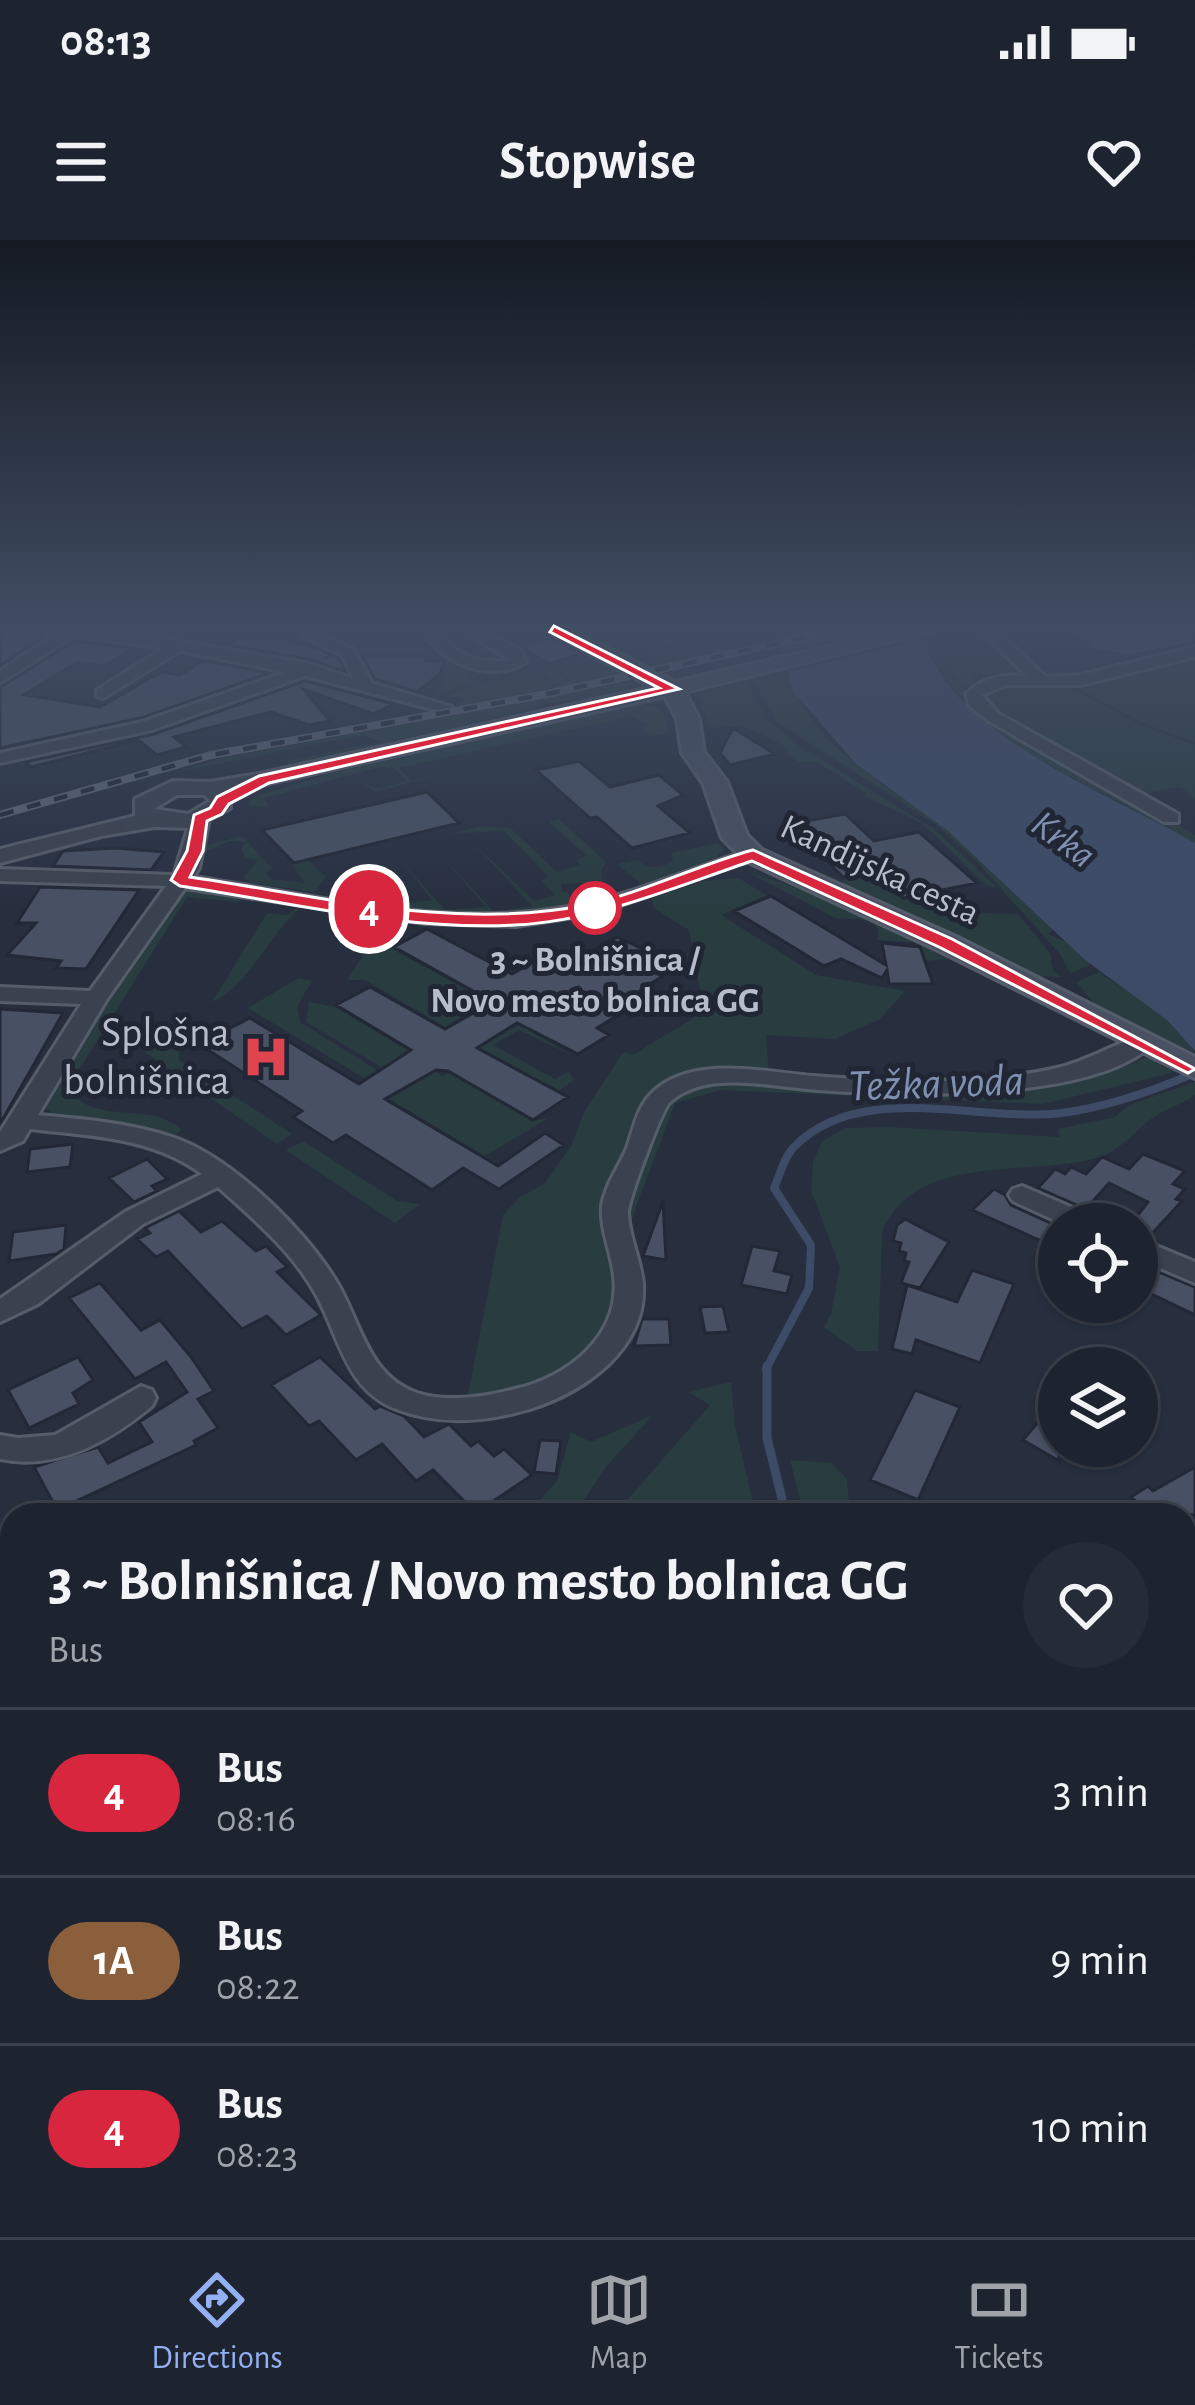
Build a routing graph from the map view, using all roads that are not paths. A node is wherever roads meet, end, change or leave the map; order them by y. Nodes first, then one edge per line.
1 (157, 722) edge
2 (523, 722) edge
3 (688, 722) edge
4 (1003, 722) edge
5 (0, 758) edge
6 (216, 795) junction
7 (157, 817) junction
8 (1171, 818) dead end
9 (197, 829) junction
10 (753, 855) junction
11 (1, 874) edge
12 (180, 880) junction
13 (0, 994) edge
14 (96, 998) junction
15 (1151, 1047) junction
16 (1195, 1069) edge
17 (22, 1121) junction
18 (0, 1143) edge
19 (218, 1177) junction
20 (1022, 1195) dead end
21 (1040, 1203) edge
22 (1158, 1256) edge
23 (1195, 1273) edge
24 (0, 1312) edge
25 (141, 1398) dead end
26 (0, 1447) edge

1 - 5 street
2 - 6 street
3 - 10 main road, Kandijska cesta
4 - 8 street
6 - 7 street
6 - 9 street
7 - 9 street
7 - 11 street
9 - 12 street
10 - 12 street
10 - 15 main road, Kandijska cesta
11 - 12 street
12 - 14 street
13 - 14 street
14 - 17 street
15 - 16 main road, Kandijska cesta
15 - 19 street
17 - 18 street
17 - 19 street
19 - 24 street
20 - 21 street
22 - 23 street
25 - 26 street

